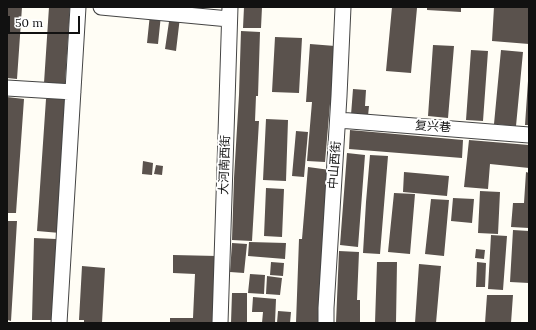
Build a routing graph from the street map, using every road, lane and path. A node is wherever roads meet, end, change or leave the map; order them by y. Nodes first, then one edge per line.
1 (78, 7) edge
2 (101, 7) edge
3 (343, 7) edge
4 (229, 13) edge
5 (7, 88) edge
6 (73, 92) junction
7 (338, 120) junction
8 (529, 135) edge
9 (59, 323) edge
10 (220, 323) edge
11 (326, 323) edge

1 - 6 street
2 - 4 street
3 - 7 street, 中山西街
4 - 10 street, 大河南西街
5 - 6 street
6 - 9 street
7 - 8 street, 复兴巷
7 - 11 street, 中山西街

